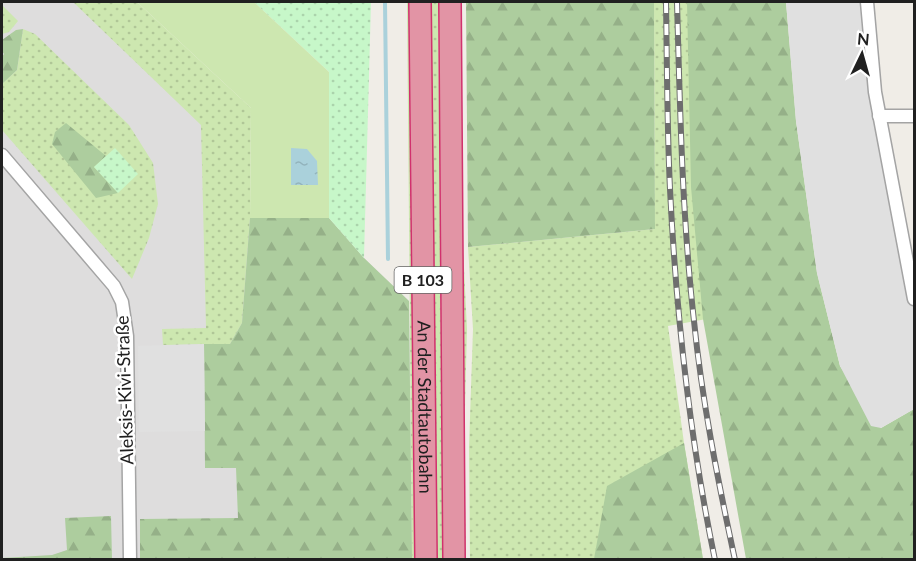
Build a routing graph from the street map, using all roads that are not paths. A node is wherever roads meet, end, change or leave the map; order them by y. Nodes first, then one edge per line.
1 (420, 2) edge
2 (450, 2) edge
3 (867, 2) edge
4 (879, 116) junction
5 (915, 116) edge
6 (2, 156) edge
7 (915, 299) edge
8 (129, 560) edge
9 (426, 560) edge
10 (454, 560) edge

1 - 9 highway, An der Stadtautobahn / B 103
2 - 10 highway, An der Stadtautobahn / B 103
3 - 4 street
4 - 5 street
4 - 7 street
6 - 8 street, Aleksis-Kivi-Straße

